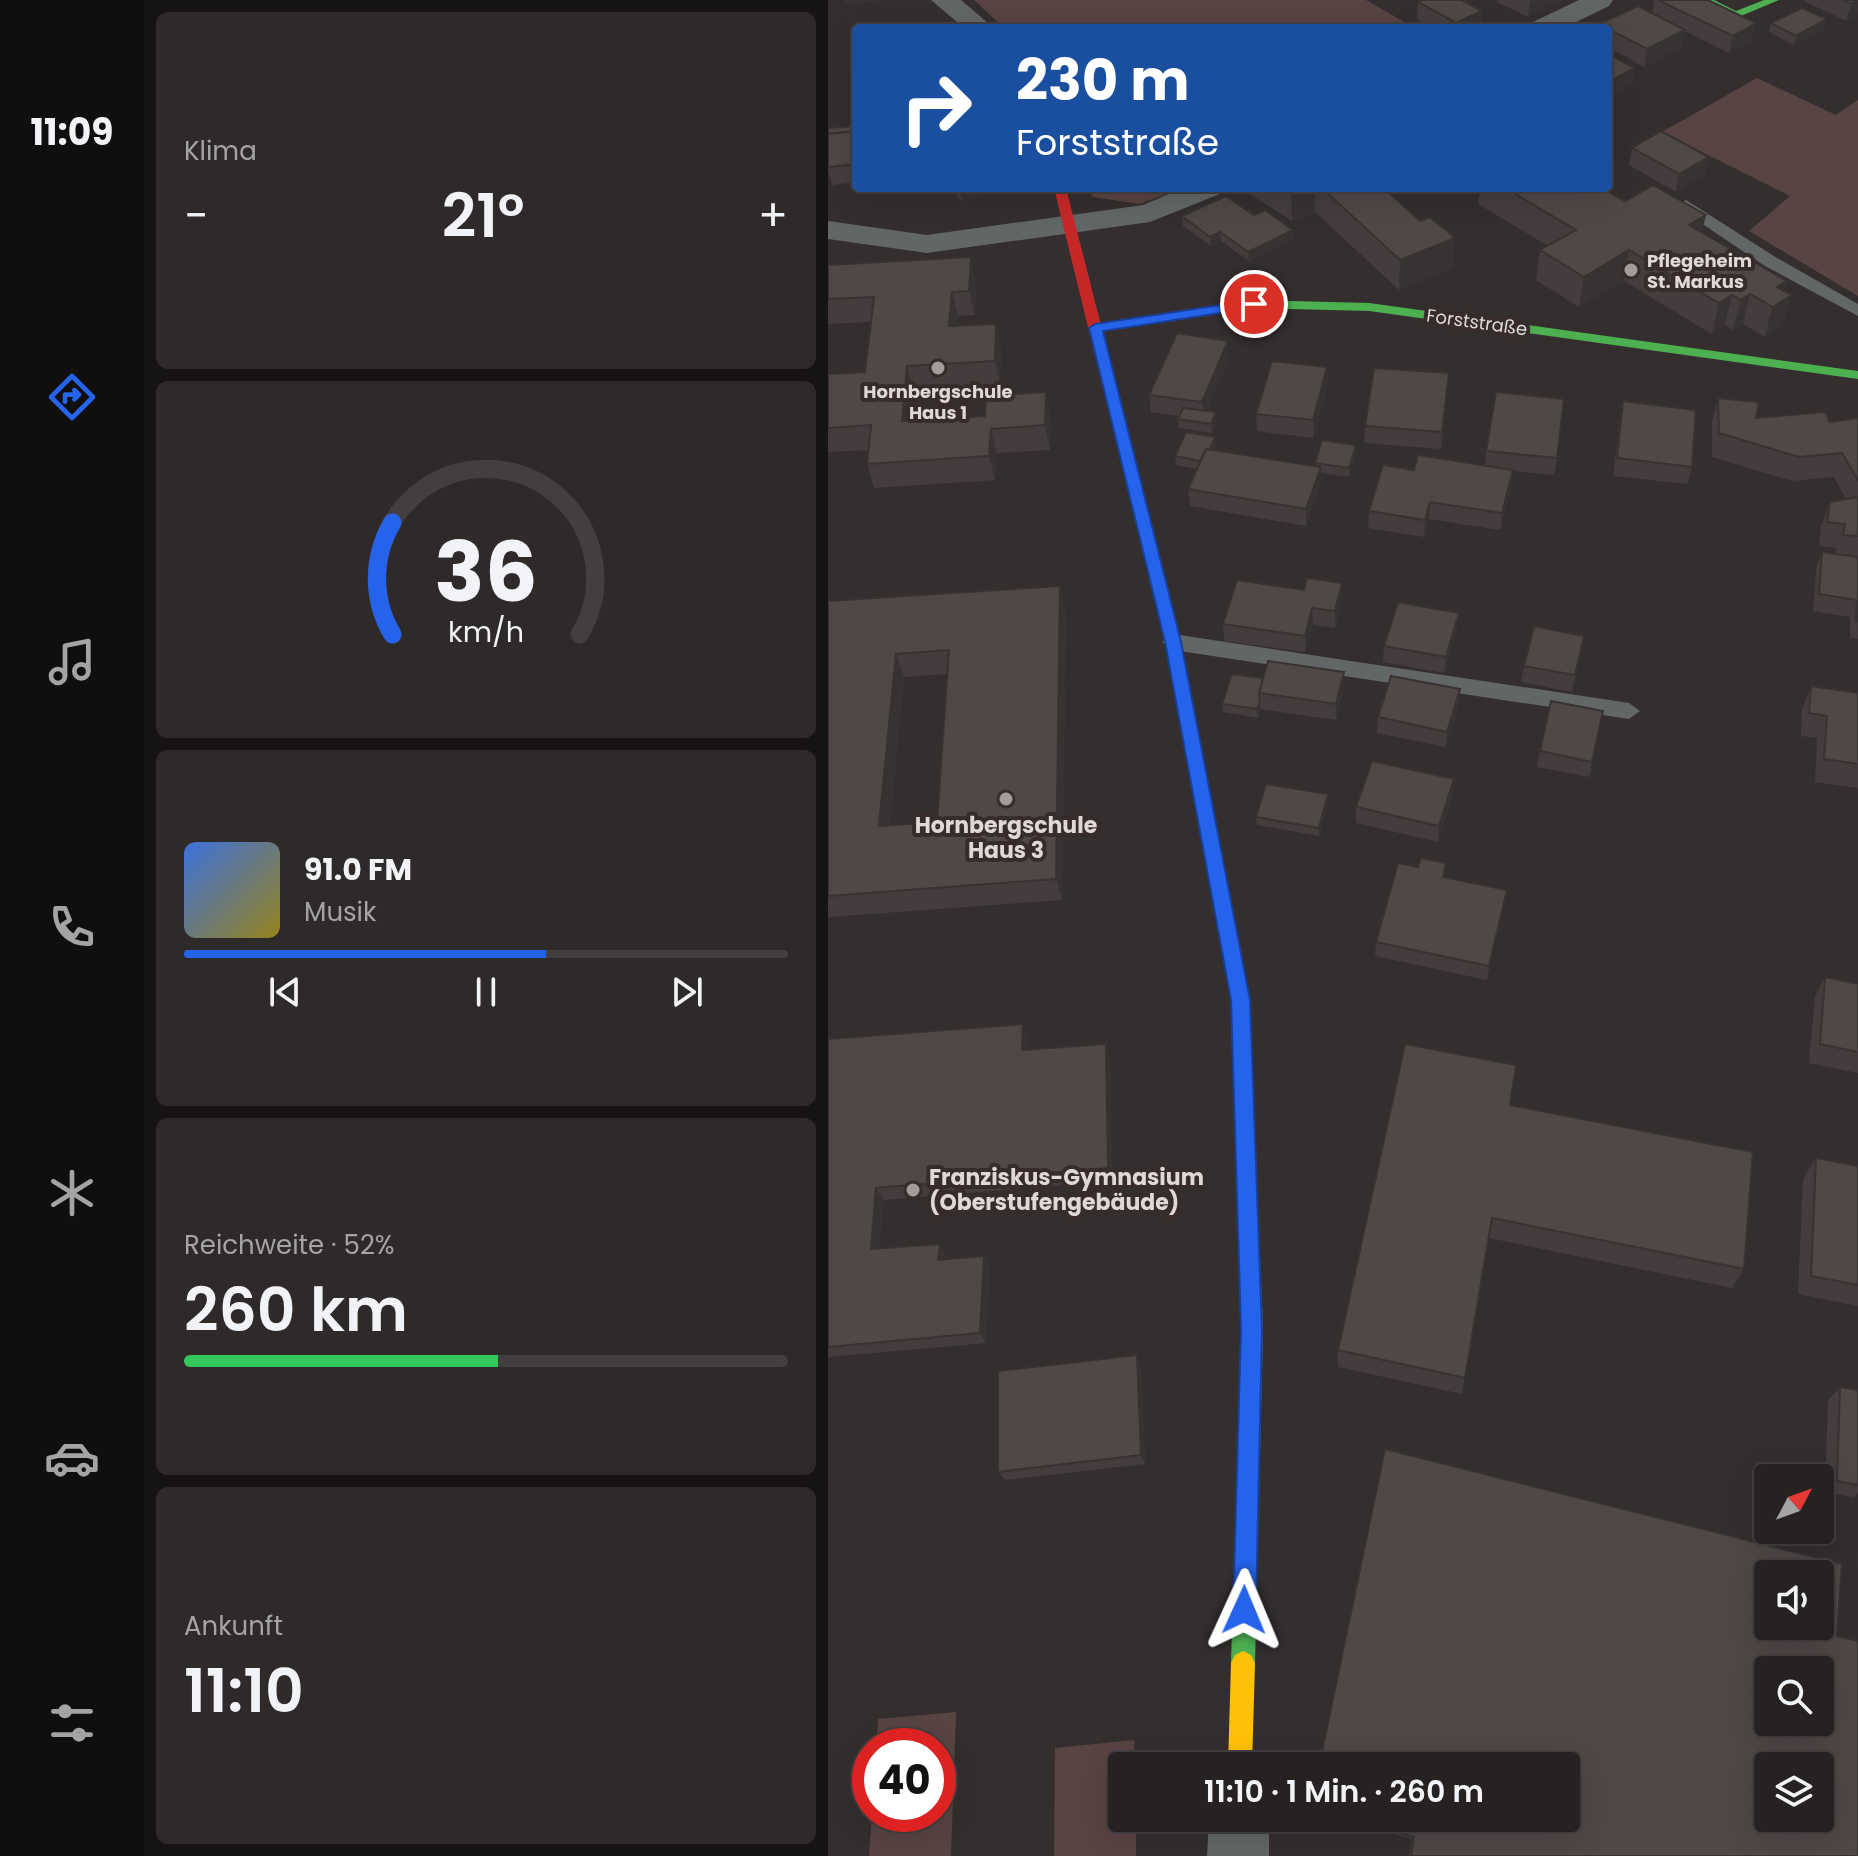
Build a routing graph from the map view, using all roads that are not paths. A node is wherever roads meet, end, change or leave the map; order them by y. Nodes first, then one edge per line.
1 (944, 0) edge
2 (1600, 0) edge
3 (1705, 0) edge
4 (1774, 0) edge
5 (976, 24) edge
6 (1551, 24) edge
7 (1061, 192) edge
8 (1200, 192) edge
9 (1686, 205) edge
10 (1071, 226) junction
11 (828, 230) edge
12 (1858, 311) edge
13 (1095, 328) junction
14 (1858, 375) edge
15 (1173, 642) junction
16 (1629, 711) dead end
17 (1240, 1752) edge
18 (1239, 1832) edge
19 (1238, 1856) edge

1 - 5 street
2 - 6 street
3 - 4 street
7 - 10 street
8 - 10 street
9 - 12 lane
10 - 11 street
10 - 13 street
13 - 14 street, Forststraße
13 - 15 street
15 - 16 lane
15 - 17 street
18 - 19 street

